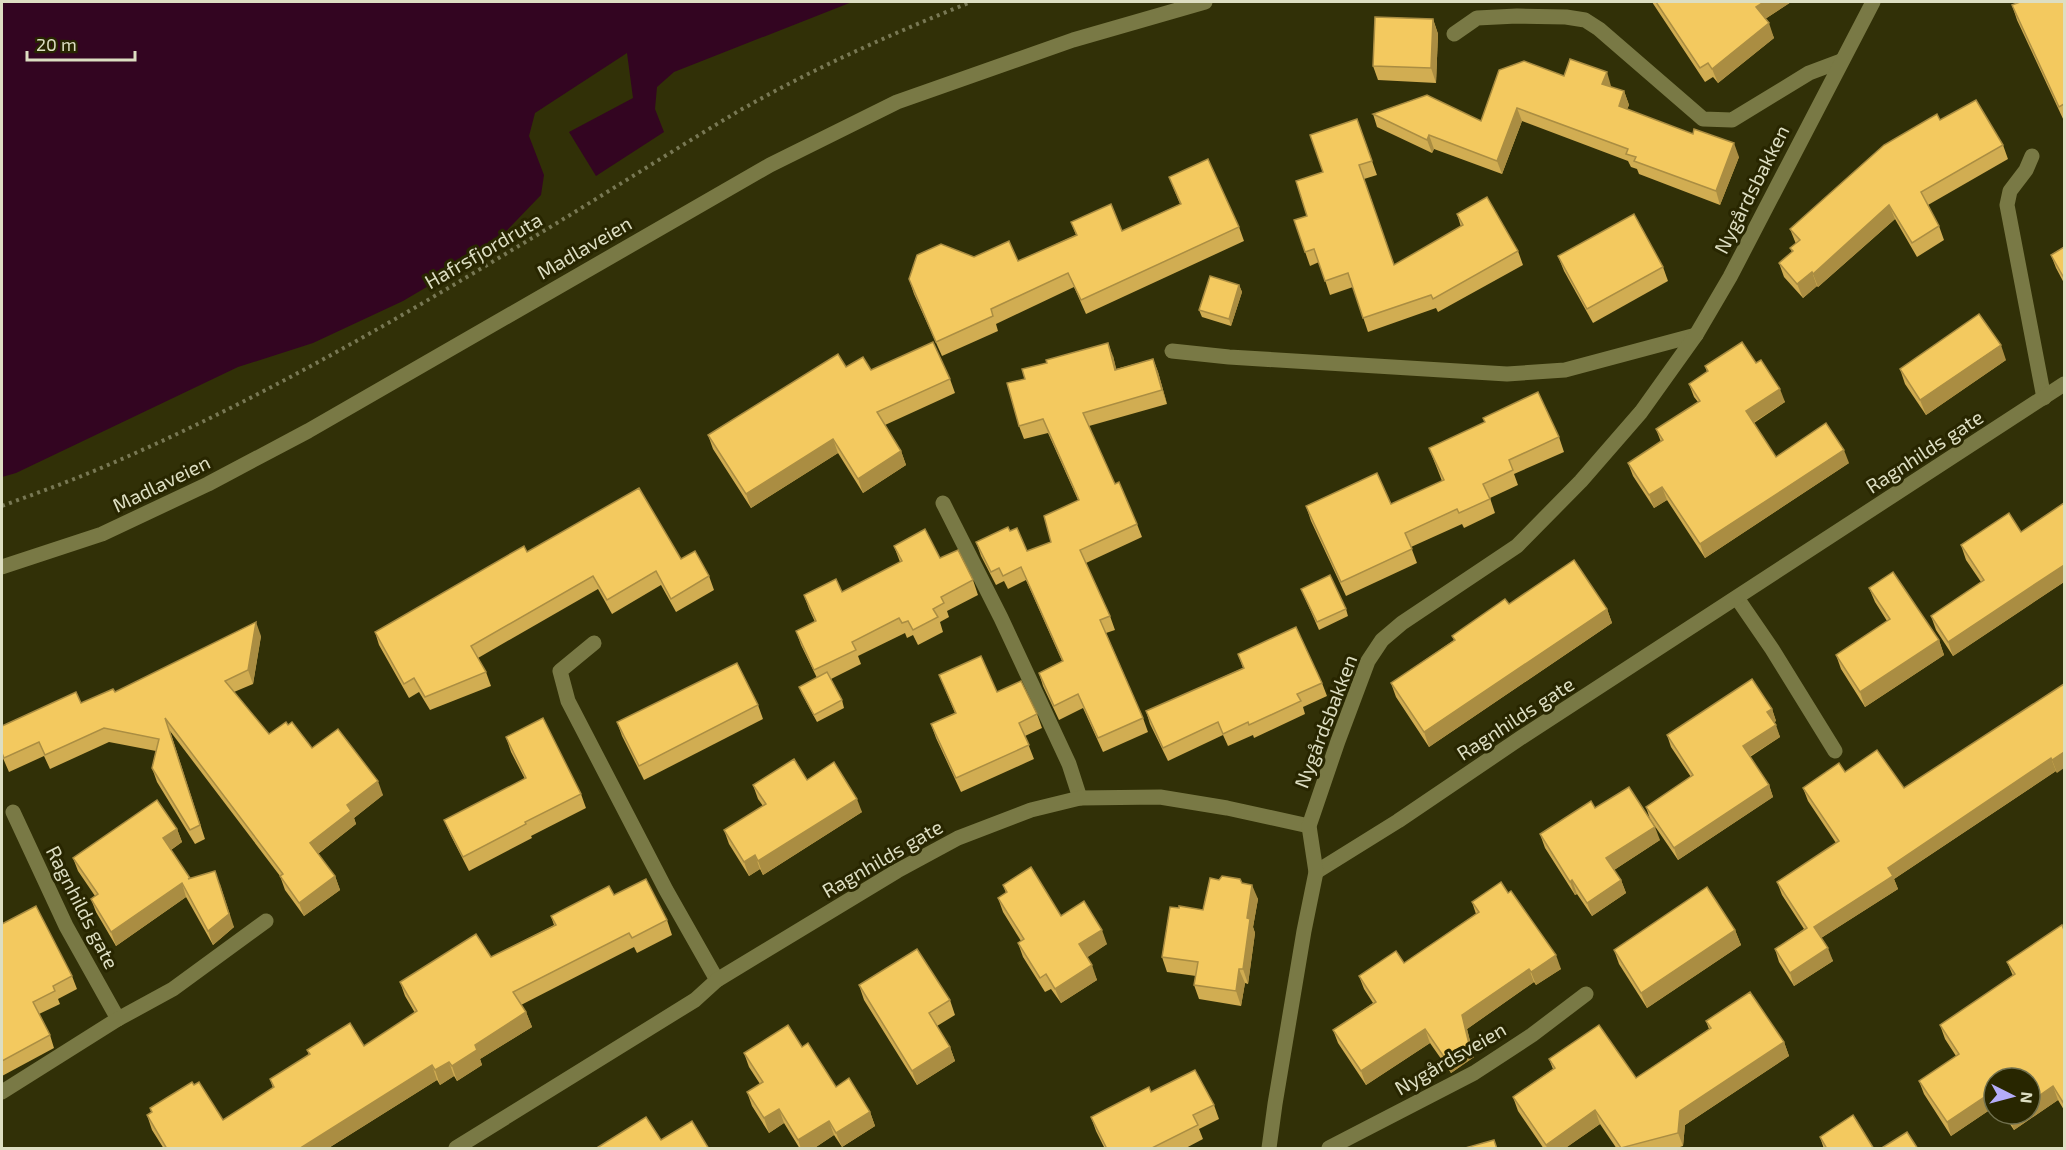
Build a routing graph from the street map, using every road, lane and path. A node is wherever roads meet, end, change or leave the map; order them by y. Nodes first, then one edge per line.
1 (971, 2) edge
2 (1205, 2) edge
3 (1873, 2) edge
4 (1454, 34) dead end
5 (1841, 61) junction
6 (2032, 156) dead end
7 (1696, 334) junction
8 (1172, 351) dead end
9 (2064, 384) edge
10 (2044, 398) junction
11 (943, 502) dead end
12 (2, 506) edge
13 (2, 567) edge
14 (1737, 598) junction
15 (594, 643) dead end
16 (1835, 751) dead end
17 (1080, 798) junction
18 (13, 812) dead end
19 (1309, 826) junction
20 (1316, 872) junction
21 (266, 921) dead end
22 (717, 980) junction
23 (1586, 994) dead end
24 (118, 1019) junction
25 (2, 1092) edge
26 (456, 1149) edge
27 (1269, 1149) edge
28 (1329, 1149) edge

1 - 12 path, Hafrsfjordruta
2 - 13 street, Madlaveien
3 - 5 street, Nygårdsbakken
4 - 5 street, Nygårdsbakken
5 - 7 street, Nygårdsbakken
6 - 10 street
7 - 8 street
7 - 19 street, Nygårdsbakken
9 - 10 street, Ragnhilds gate
10 - 14 street, Ragnhilds gate
11 - 17 street
14 - 16 street
14 - 20 street, Ragnhilds gate
15 - 22 street
17 - 19 street, Ragnhilds gate
17 - 22 street, Ragnhilds gate
18 - 24 street, Ragnhilds gate
19 - 20 street, Nygårdsbakken
20 - 27 street, Nygårdsbakken
21 - 24 street
22 - 26 street, Ragnhilds gate
23 - 28 street, Nygårdsveien
24 - 25 street

